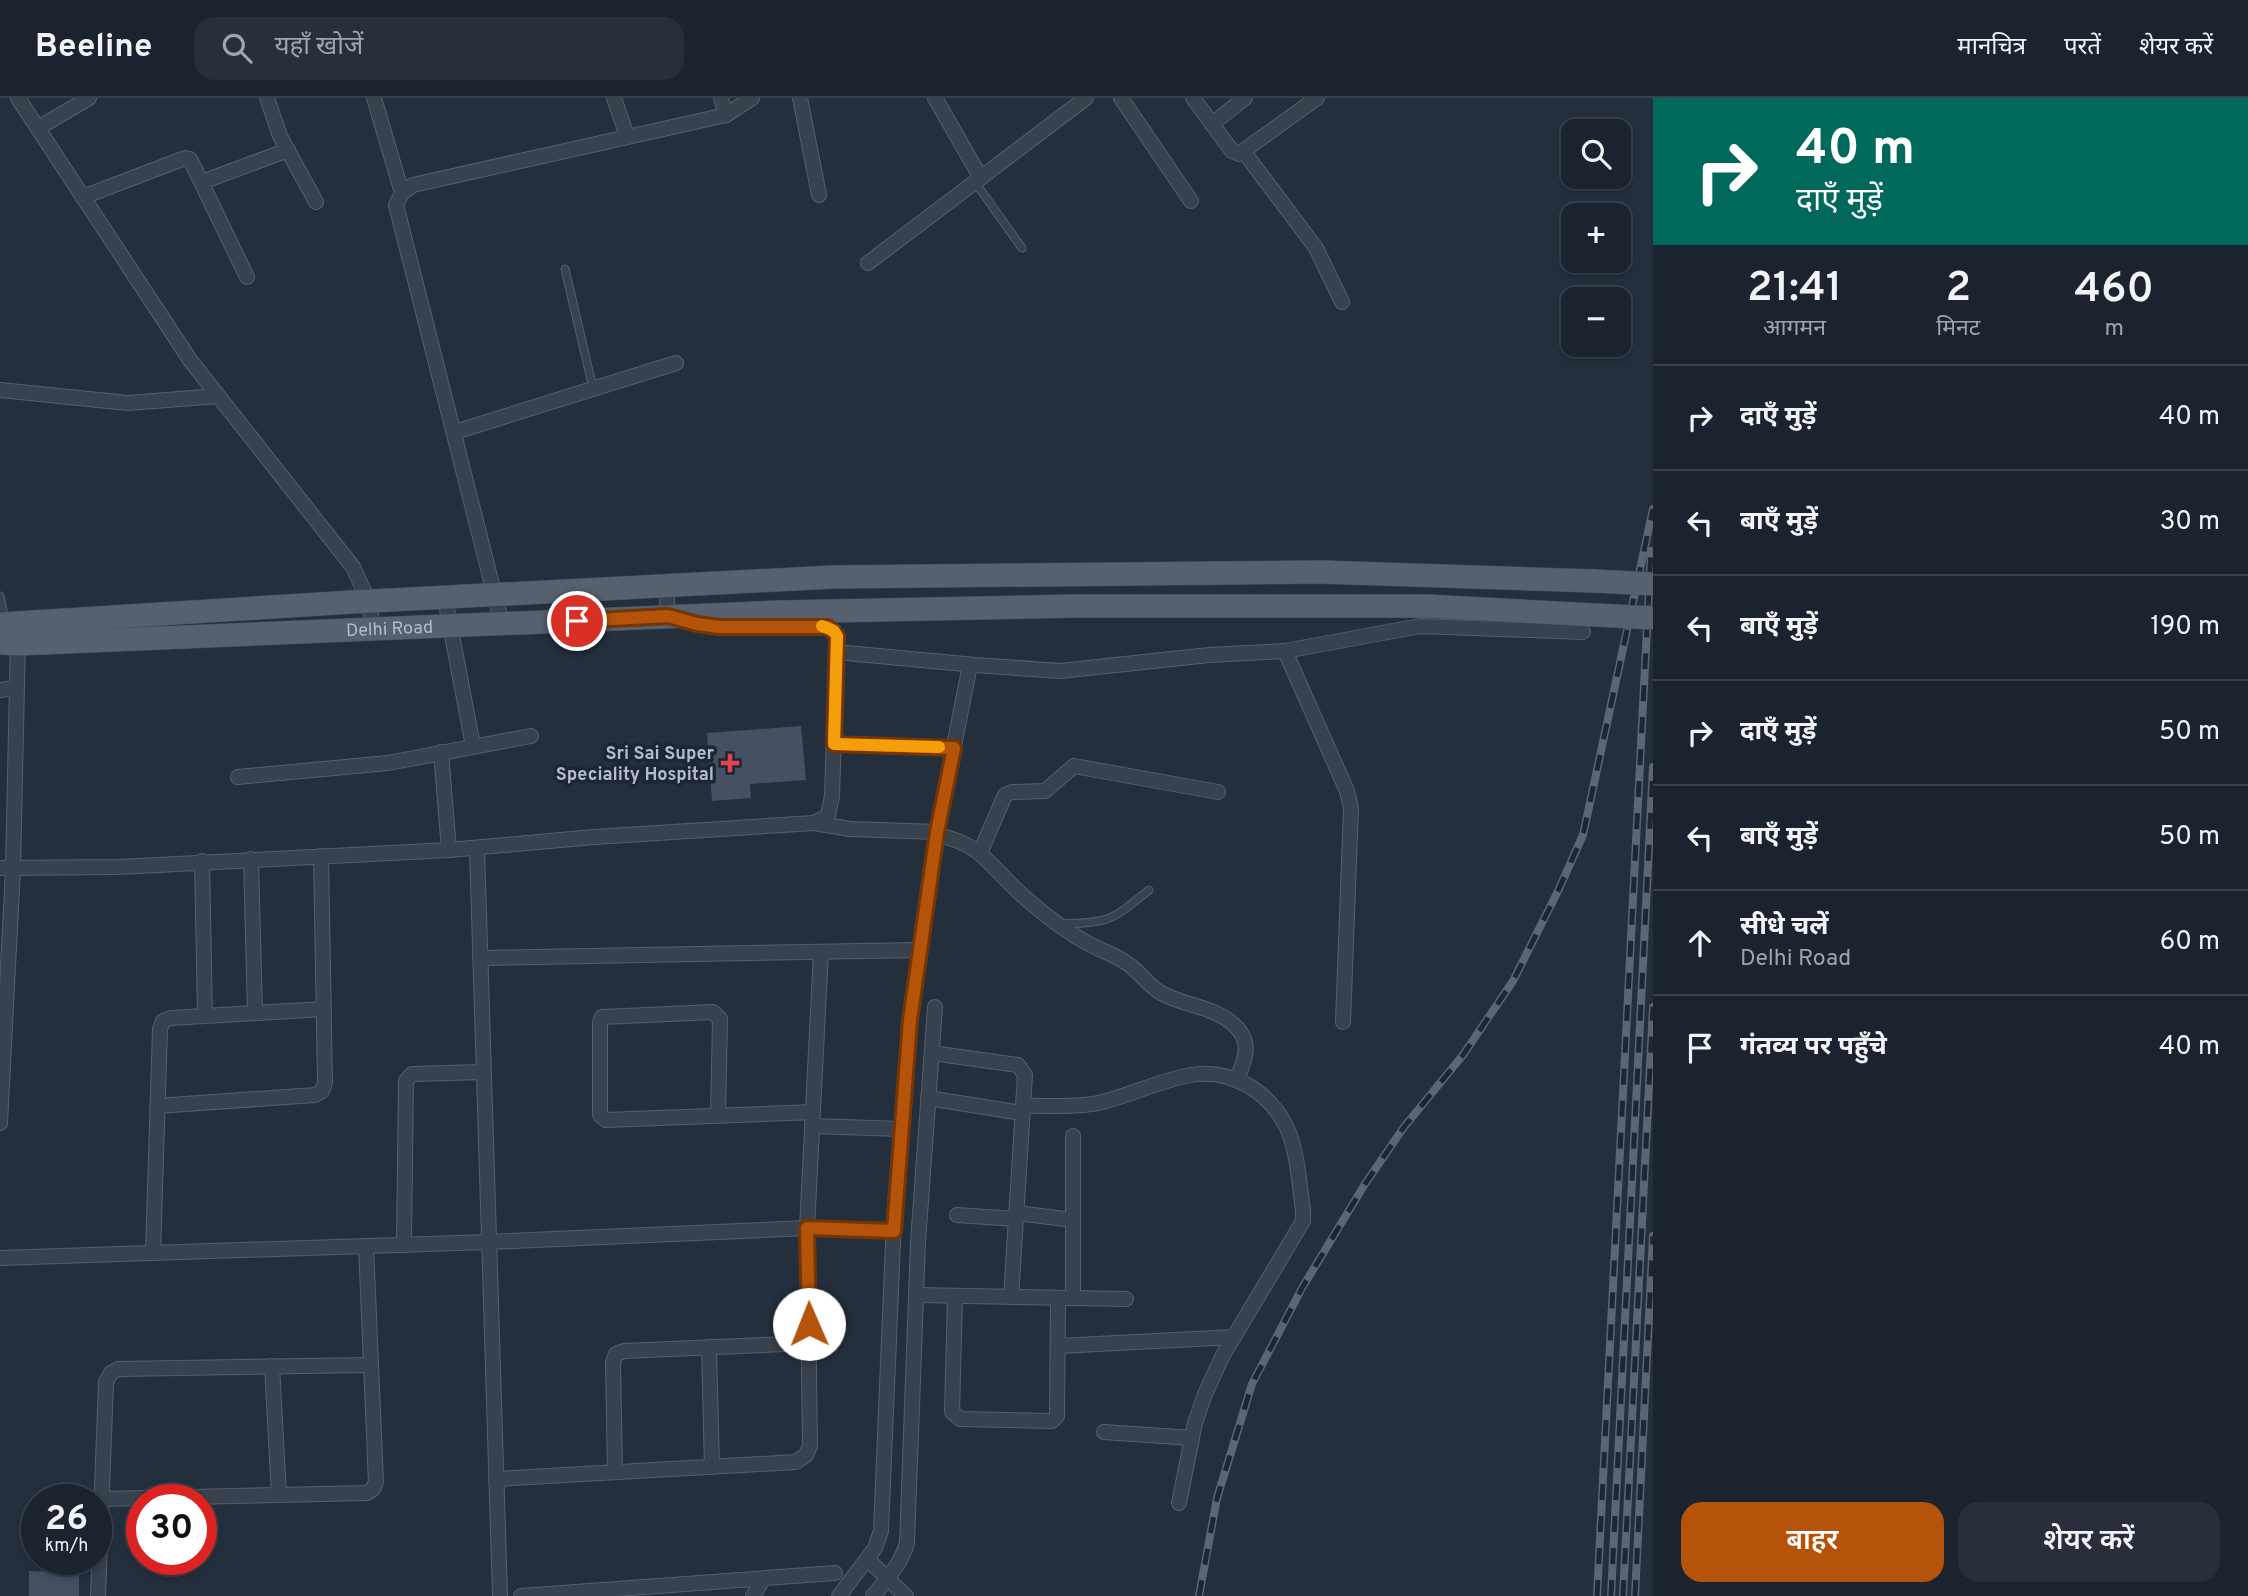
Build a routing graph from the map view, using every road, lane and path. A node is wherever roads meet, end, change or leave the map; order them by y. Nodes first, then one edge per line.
1 (18, 98) edge
2 (89, 98) edge
3 (267, 98) edge
4 (374, 98) edge
5 (614, 98) edge
6 (721, 98) edge
7 (752, 98) edge
8 (800, 98) edge
9 (935, 98) edge
10 (1086, 98) edge
11 (1121, 98) edge
12 (1193, 98) edge
13 (1245, 98) edge
14 (1317, 98) edge
15 (726, 115) junction
16 (1212, 124) junction
17 (38, 128) junction
18 (627, 136) junction
19 (288, 150) junction
20 (1244, 152) junction
21 (978, 180) junction
22 (202, 182) junction
23 (402, 192) junction
24 (819, 195) dead end
25 (83, 197) junction
26 (1191, 201) dead end
27 (316, 202) dead end
28 (1022, 248) dead end
29 (868, 263) dead end
30 (565, 268) dead end
31 (247, 278) dead end
32 (1342, 302) dead end
33 (676, 363) dead end
34 (593, 388) junction
35 (0, 390) edge
36 (218, 396) junction
37 (455, 432) junction
38 (1653, 584) edge
39 (666, 586) junction
40 (494, 596) junction
41 (0, 597) edge
42 (445, 598) junction
43 (369, 602) junction
44 (668, 616) junction
45 (1653, 618) edge
46 (502, 624) junction
47 (450, 626) junction
48 (373, 629) junction
49 (1583, 632) dead end
50 (8, 633) edge
51 (836, 652) junction
52 (1286, 652) junction
53 (970, 665) junction
54 (15, 688) junction
55 (0, 690) edge
56 (531, 736) dead end
57 (834, 744) junction
58 (473, 746) junction
59 (954, 748) junction
60 (441, 752) junction
61 (238, 777) dead end
62 (1218, 792) dead end
63 (814, 823) junction
64 (944, 836) junction
65 (477, 848) junction
66 (449, 850) junction
67 (980, 853) junction
68 (321, 856) junction
69 (251, 859) junction
70 (202, 861) junction
71 (7, 868) edge
72 (1149, 890) dead end
73 (1059, 924) junction
74 (920, 950) junction
75 (821, 952) junction
76 (480, 958) junction
77 (3, 995) edge
78 (935, 1007) dead end
79 (324, 1009) junction
80 (255, 1013) junction
81 (205, 1016) junction
82 (1343, 1021) dead end
83 (932, 1053) junction
84 (483, 1072) junction
85 (1237, 1079) junction
86 (928, 1098) junction
87 (157, 1106) junction
88 (1023, 1110) junction
89 (0, 1116) edge
90 (718, 1116) junction
91 (812, 1119) junction
92 (0, 1123) edge
93 (901, 1129) junction
94 (1073, 1136) dead end
95 (957, 1215) dead end
96 (1016, 1216) junction
97 (1073, 1220) junction
98 (904, 1221) junction
99 (807, 1228) junction
100 (488, 1242) junction
101 (404, 1245) junction
102 (366, 1246) junction
103 (153, 1253) junction
104 (0, 1258) edge
105 (916, 1295) junction
106 (955, 1296) junction
107 (1011, 1297) junction
108 (1058, 1298) junction
109 (1073, 1298) junction
110 (1126, 1299) dead end
111 (1234, 1337) junction
112 (809, 1343) junction
113 (1058, 1346) junction
114 (709, 1347) junction
115 (371, 1365) junction
116 (272, 1366) junction
117 (1104, 1432) dead end
118 (1192, 1438) junction
119 (712, 1467) junction
120 (615, 1472) junction
121 (496, 1479) junction
122 (103, 1484) edge
123 (279, 1495) junction
124 (112, 1499) edge
125 (1179, 1503) dead end
126 (869, 1561) junction
127 (835, 1573) dead end
128 (99, 1575) edge
129 (886, 1576) junction
130 (763, 1578) junction
131 (98, 1596) edge
132 (500, 1596) edge
133 (521, 1596) edge
134 (753, 1596) edge
135 (839, 1596) edge
136 (873, 1596) edge
137 (906, 1596) edge

1 - 17 street
2 - 17 street
3 - 19 street
4 - 23 street
5 - 18 street
6 - 15 street
7 - 15 street
8 - 24 street
9 - 21 street
10 - 21 street
11 - 26 street
12 - 16 street
13 - 16 street
14 - 20 street
15 - 18 street
16 - 20 street
17 - 25 street
18 - 23 street
19 - 22 street
19 - 27 street
20 - 32 street
21 - 28 lane
21 - 29 street
22 - 25 street
22 - 31 street
23 - 37 street
25 - 36 street
30 - 34 lane
33 - 34 street
34 - 37 street
35 - 36 street
36 - 43 street
37 - 40 street
38 - 39 main road, bridge
39 - 40 main road
39 - 44 street
40 - 42 main road
40 - 46 street
41 - 50 lane
42 - 43 main road
42 - 47 street
43 - 48 street
43 - 50 main road
44 - 45 main road, Delhi Road, bridge
44 - 46 main road, Delhi Road
44 - 51 street
46 - 47 main road, Delhi Road
47 - 48 main road, Delhi Road
47 - 58 street
48 - 50 main road, Delhi Road
49 - 52 street
50 - 54 street
51 - 53 street
51 - 57 street
52 - 53 street
52 - 82 street
53 - 59 street
54 - 55 street
54 - 71 street
56 - 58 street
57 - 59 street
57 - 63 street
58 - 60 street
59 - 64 street
60 - 61 street
60 - 66 street
62 - 67 street
63 - 64 street
63 - 65 street
64 - 67 street
64 - 74 street
65 - 66 street
65 - 76 street
66 - 68 street
67 - 73 street
68 - 69 street
68 - 79 street
69 - 70 street
69 - 80 street
70 - 71 street
70 - 81 street
71 - 77 street
72 - 73 lane
73 - 85 street
74 - 75 street
74 - 93 street
75 - 76 street
75 - 91 street
76 - 84 street
77 - 89 street
78 - 83 street
79 - 80 street
79 - 87 street
80 - 81 street
81 - 87 street
83 - 86 street
83 - 88 street
84 - 100 street
84 - 101 street
85 - 88 street
85 - 111 street
86 - 88 street
86 - 98 street
87 - 103 street
88 - 96 street
89 - 92 street
90 - 90 street
90 - 91 street
91 - 93 street
91 - 99 street
93 - 98 street
94 - 97 street
95 - 96 street
96 - 97 street
96 - 107 street
97 - 109 street
98 - 99 street
98 - 105 street
98 - 126 street
99 - 100 street
99 - 112 street
100 - 101 street
100 - 121 street
101 - 102 street
102 - 103 street
102 - 115 street
103 - 104 street
105 - 106 street
105 - 129 street
106 - 107 street
106 - 113 street
107 - 108 street
108 - 109 street
108 - 113 street
109 - 110 street
111 - 113 street
111 - 118 street
112 - 114 street
112 - 119 street
114 - 119 street
114 - 120 street
115 - 116 street
115 - 123 street
116 - 122 street
116 - 123 street
117 - 118 street
118 - 125 street
119 - 120 street
120 - 121 street
121 - 132 street
123 - 124 street
126 - 129 street
126 - 135 street
127 - 130 street
128 - 131 street
129 - 136 street
129 - 137 street
130 - 133 street
130 - 134 street

